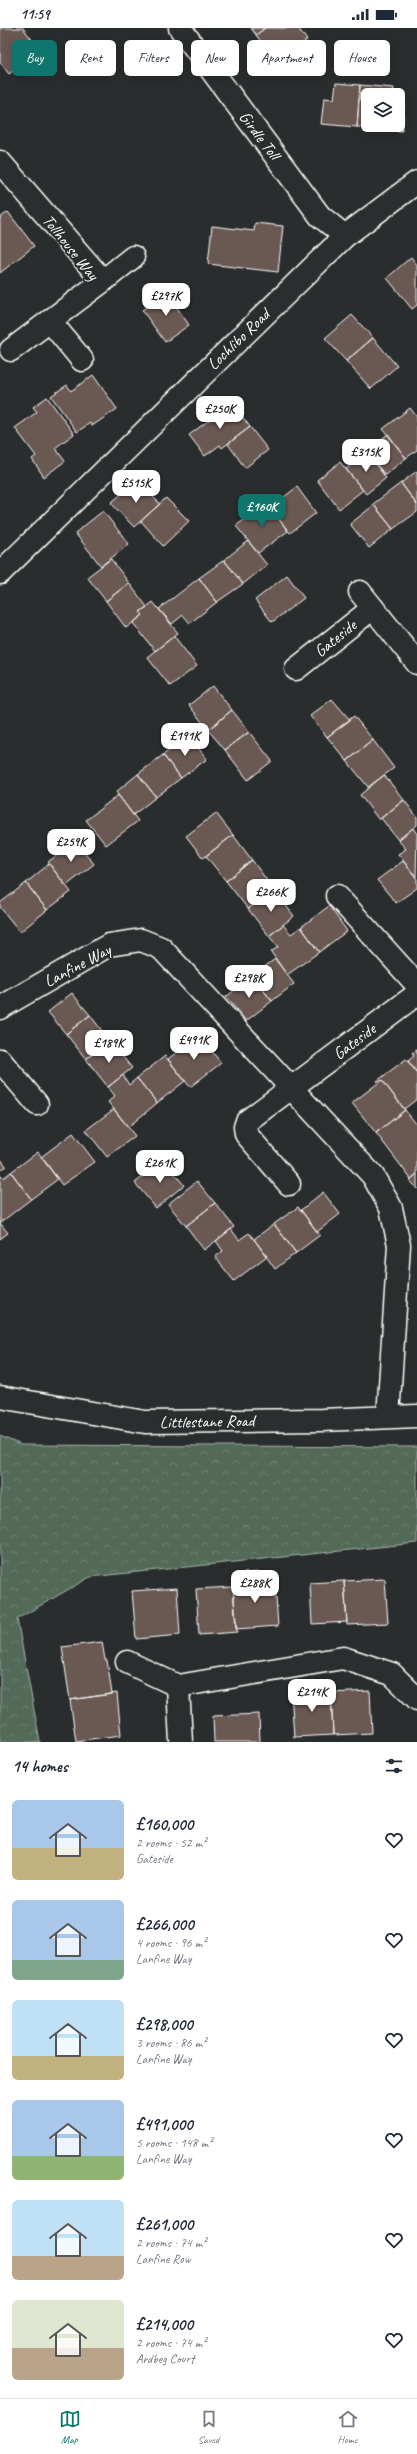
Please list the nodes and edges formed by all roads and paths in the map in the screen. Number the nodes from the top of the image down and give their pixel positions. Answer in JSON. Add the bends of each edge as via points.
{"nodes":[{"id":1,"x":180,"y":28,"type":"edge"},
{"id":2,"x":0,"y":162,"type":"edge"},
{"id":3,"x":417,"y":182,"type":"edge"},
{"id":4,"x":345,"y":236,"type":"junction"},
{"id":5,"x":133,"y":257,"type":"dead end"},
{"id":6,"x":103,"y":281,"type":"junction"},
{"id":7,"x":50,"y":321,"type":"junction"},
{"id":8,"x":11,"y":350,"type":"dead end"},
{"id":9,"x":82,"y":360,"type":"dead end"},
{"id":10,"x":0,"y":573,"type":"edge"},
{"id":11,"x":417,"y":663,"type":"edge"},
{"id":12,"x":296,"y":669,"type":"dead end"},
{"id":13,"x":337,"y":896,"type":"dead end"},
{"id":14,"x":417,"y":985,"type":"edge"},
{"id":15,"x":417,"y":994,"type":"edge"},
{"id":16,"x":0,"y":1008,"type":"edge"},
{"id":17,"x":0,"y":1060,"type":"edge"},
{"id":18,"x":290,"y":1088,"type":"junction"},
{"id":19,"x":37,"y":1104,"type":"dead end"},
{"id":20,"x":290,"y":1184,"type":"dead end"},
{"id":21,"x":408,"y":1254,"type":"edge"},
{"id":22,"x":0,"y":1397,"type":"edge"},
{"id":23,"x":417,"y":1416,"type":"edge"},
{"id":24,"x":388,"y":1417,"type":"junction"},
{"id":25,"x":127,"y":1662,"type":"dead end"},
{"id":26,"x":178,"y":1686,"type":"junction"},
{"id":27,"x":417,"y":1699,"type":"edge"},
{"id":28,"x":181,"y":1742,"type":"edge"}],
"edges":[{"from":1,"to":4,"type":"street","name":"Girdle Toll","via":[[320,216]]},
{"from":2,"to":6,"type":"street","name":"Tollhouse Way"},
{"from":3,"to":4,"type":"street","name":"Lochlibo Road"},
{"from":4,"to":10,"type":"street","name":"Lochlibo Road"},
{"from":5,"to":6,"type":"street"},
{"from":6,"to":7,"type":"street","name":"Tollhouse Way"},
{"from":7,"to":8,"type":"street","name":"Tollhouse Way"},
{"from":7,"to":9,"type":"street"},
{"from":11,"to":12,"type":"street","name":"Gateside","via":[[367,600]]},
{"from":13,"to":14,"type":"street"},
{"from":15,"to":18,"type":"street","name":"Gateside"},
{"from":16,"to":18,"type":"street","name":"Lanfine Way","via":[[109,946],[141,940],[161,948]]},
{"from":17,"to":19,"type":"street"},
{"from":18,"to":20,"type":"street","name":"Gateside","via":[[247,1121],[245,1128],[246,1134]]},
{"from":18,"to":21,"type":"street","name":"Lanfine Way","via":[[373,1176],[390,1208],[399,1245]]},
{"from":21,"to":24,"type":"street","name":"Lanfine Way"},
{"from":22,"to":24,"type":"street","name":"Littlestane Road","via":[[145,1422]]},
{"from":23,"to":24,"type":"street","name":"Littlestane Road"},
{"from":25,"to":26,"type":"street"},
{"from":26,"to":27,"type":"street","via":[[344,1658],[392,1674]]},
{"from":26,"to":28,"type":"street"}]}
